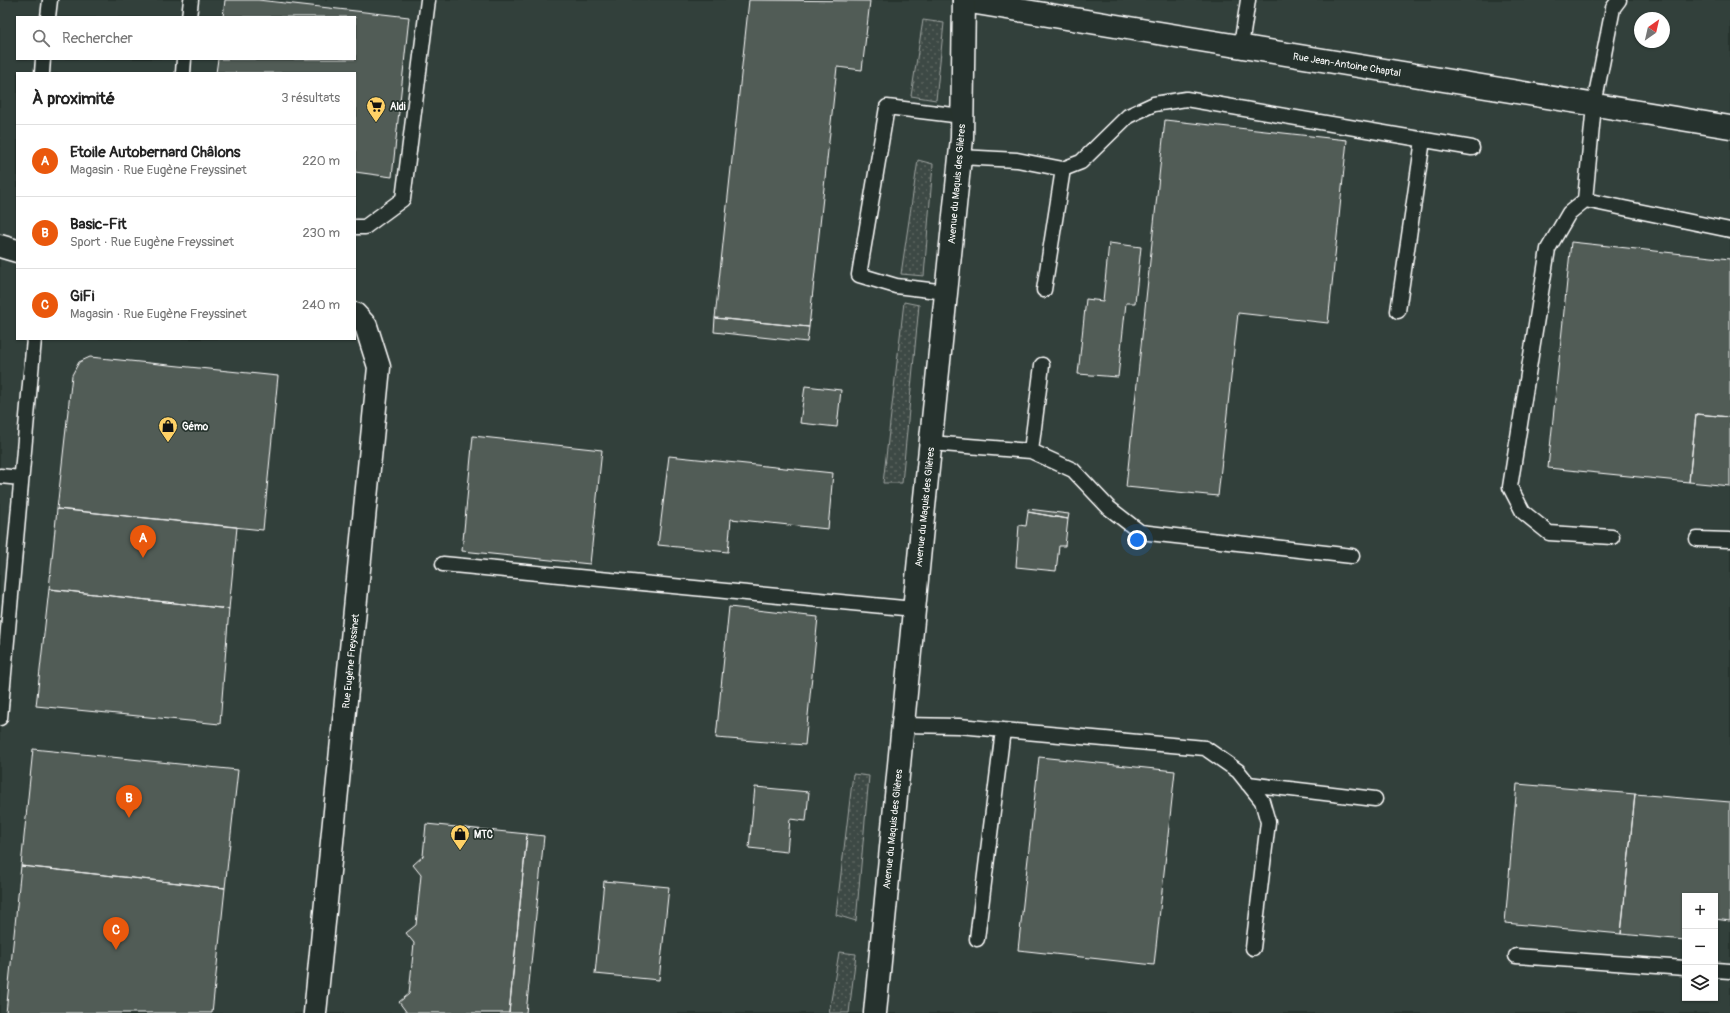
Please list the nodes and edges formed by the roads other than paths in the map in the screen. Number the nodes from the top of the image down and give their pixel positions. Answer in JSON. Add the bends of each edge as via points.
{"nodes":[{"id":1,"x":50,"y":0,"type":"edge"},
{"id":2,"x":191,"y":0,"type":"edge"},
{"id":3,"x":428,"y":0,"type":"edge"},
{"id":4,"x":963,"y":0,"type":"edge"},
{"id":5,"x":1248,"y":0,"type":"edge"},
{"id":6,"x":1619,"y":0,"type":"edge"},
{"id":7,"x":48,"y":16,"type":"edge"},
{"id":8,"x":189,"y":16,"type":"edge"},
{"id":9,"x":1241,"y":46,"type":"junction"},
{"id":10,"x":43,"y":60,"type":"edge"},
{"id":11,"x":184,"y":60,"type":"edge"},
{"id":12,"x":42,"y":72,"type":"edge"},
{"id":13,"x":183,"y":72,"type":"edge"},
{"id":14,"x":1594,"y":105,"type":"junction"},
{"id":15,"x":962,"y":116,"type":"junction"},
{"id":16,"x":1730,"y":128,"type":"edge"},
{"id":17,"x":1423,"y":140,"type":"junction"},
{"id":18,"x":1472,"y":148,"type":"dead end"},
{"id":19,"x":960,"y":156,"type":"junction"},
{"id":20,"x":1063,"y":169,"type":"junction"},
{"id":21,"x":1585,"y":200,"type":"junction"},
{"id":22,"x":356,"y":227,"type":"edge"},
{"id":23,"x":1730,"y":230,"type":"edge"},
{"id":24,"x":0,"y":246,"type":"edge"},
{"id":25,"x":16,"y":251,"type":"edge"},
{"id":26,"x":1044,"y":290,"type":"dead end"},
{"id":27,"x":946,"y":292,"type":"junction"},
{"id":28,"x":1398,"y":311,"type":"dead end"},
{"id":29,"x":356,"y":315,"type":"edge"},
{"id":30,"x":34,"y":340,"type":"edge"},
{"id":31,"x":1042,"y":365,"type":"dead end"},
{"id":32,"x":930,"y":443,"type":"junction"},
{"id":33,"x":1031,"y":451,"type":"junction"},
{"id":34,"x":0,"y":476,"type":"edge"},
{"id":35,"x":21,"y":478,"type":"junction"},
{"id":36,"x":1612,"y":537,"type":"dead end"},
{"id":37,"x":1697,"y":539,"type":"dead end"},
{"id":38,"x":1730,"y":540,"type":"edge"},
{"id":39,"x":1352,"y":556,"type":"dead end"},
{"id":40,"x":443,"y":564,"type":"dead end"},
{"id":41,"x":914,"y":609,"type":"junction"},
{"id":42,"x":0,"y":718,"type":"edge"},
{"id":43,"x":903,"y":725,"type":"junction"},
{"id":44,"x":1003,"y":730,"type":"junction"},
{"id":45,"x":1248,"y":784,"type":"junction"},
{"id":46,"x":1375,"y":799,"type":"dead end"},
{"id":47,"x":977,"y":939,"type":"dead end"},
{"id":48,"x":1254,"y":948,"type":"dead end"},
{"id":49,"x":1516,"y":956,"type":"dead end"},
{"id":50,"x":1682,"y":968,"type":"edge"},
{"id":51,"x":1718,"y":970,"type":"edge"},
{"id":52,"x":1730,"y":971,"type":"edge"},
{"id":53,"x":315,"y":1013,"type":"edge"},
{"id":54,"x":875,"y":1013,"type":"edge"}],
"edges":[{"from":1,"to":7,"type":"lane"},
{"from":2,"to":8,"type":"lane"},
{"from":3,"to":22,"type":"lane","via":[[403,199],[365,227]]},
{"from":4,"to":9,"type":"street","name":"Rue Jean-Antoine Chaptal"},
{"from":4,"to":15,"type":"street","name":"Avenue du Maquis des Glières"},
{"from":5,"to":9,"type":"lane"},
{"from":6,"to":14,"type":"lane","via":[[1613,8]]},
{"from":9,"to":14,"type":"street","name":"Rue Jean-Antoine Chaptal"},
{"from":10,"to":12,"type":"lane"},
{"from":11,"to":13,"type":"lane"},
{"from":14,"to":16,"type":"street","name":"Rue Jean-Antoine Chaptal"},
{"from":14,"to":21,"type":"lane"},
{"from":15,"to":19,"type":"street","name":"Avenue du Maquis des Glières"},
{"from":15,"to":27,"type":"lane","via":[[887,107],[859,275],[896,286]]},
{"from":17,"to":18,"type":"lane"},
{"from":17,"to":20,"type":"lane","via":[[1186,99],[1154,104],[1128,116],[1081,162]]},
{"from":17,"to":28,"type":"lane"},
{"from":19,"to":20,"type":"lane","via":[[1017,160]]},
{"from":19,"to":27,"type":"street","name":"Avenue du Maquis des Glières"},
{"from":20,"to":26,"type":"lane"},
{"from":21,"to":23,"type":"lane"},
{"from":21,"to":36,"type":"lane","via":[[1569,213],[1548,250],[1510,487],[1523,512],[1549,533]]},
{"from":24,"to":25,"type":"street"},
{"from":27,"to":32,"type":"street","name":"Avenue du Maquis des Glières"},
{"from":29,"to":53,"type":"street","name":"Rue Eugène Freyssinet","via":[[366,326],[379,367]]},
{"from":30,"to":35,"type":"lane"},
{"from":31,"to":33,"type":"lane"},
{"from":32,"to":33,"type":"lane"},
{"from":32,"to":41,"type":"street","name":"Avenue du Maquis des Glières"},
{"from":33,"to":39,"type":"lane","via":[[1073,470],[1109,508],[1140,532]]},
{"from":34,"to":35,"type":"lane"},
{"from":35,"to":42,"type":"lane"},
{"from":37,"to":38,"type":"lane"},
{"from":40,"to":41,"type":"lane"},
{"from":41,"to":43,"type":"street","name":"Avenue du Maquis des Glières"},
{"from":43,"to":44,"type":"lane"},
{"from":43,"to":54,"type":"street","name":"Avenue du Maquis des Glières"},
{"from":44,"to":45,"type":"lane","via":[[1205,748],[1238,771]]},
{"from":44,"to":47,"type":"lane"},
{"from":45,"to":46,"type":"lane"},
{"from":45,"to":48,"type":"lane","via":[[1262,801],[1268,822]]},
{"from":49,"to":50,"type":"lane"},
{"from":51,"to":52,"type":"lane"}]}
